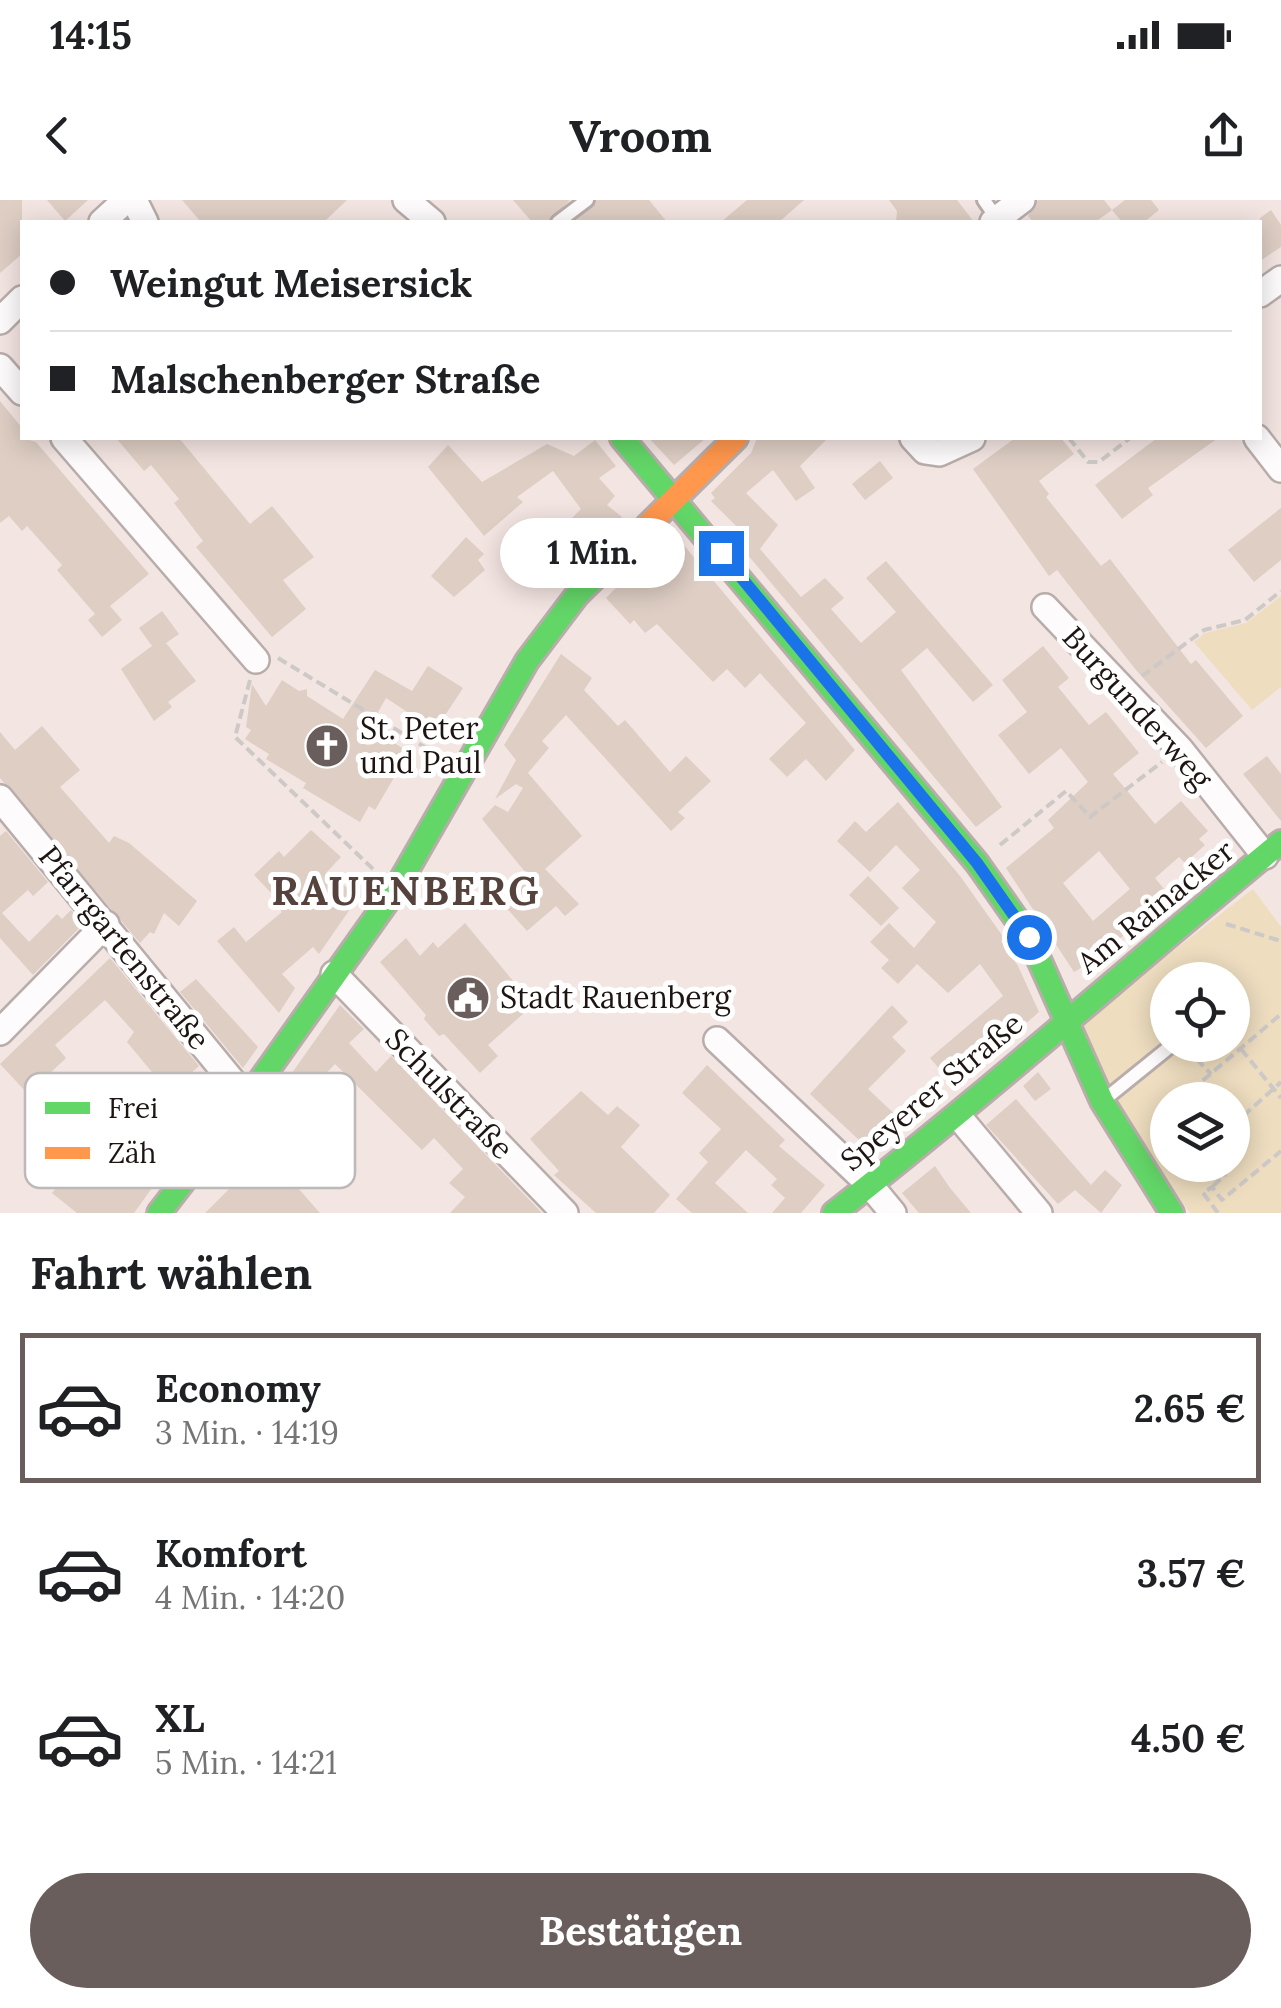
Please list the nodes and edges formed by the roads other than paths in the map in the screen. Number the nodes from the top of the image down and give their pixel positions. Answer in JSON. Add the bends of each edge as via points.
{"nodes":[{"id":1,"x":126,"y":200,"type":"edge"},
{"id":2,"x":406,"y":200,"type":"edge"},
{"id":3,"x":587,"y":200,"type":"edge"},
{"id":4,"x":1022,"y":200,"type":"edge"},
{"id":5,"x":992,"y":214,"type":"edge"},
{"id":6,"x":104,"y":220,"type":"edge"},
{"id":7,"x":430,"y":220,"type":"edge"},
{"id":8,"x":561,"y":220,"type":"edge"},
{"id":9,"x":20,"y":301,"type":"edge"},
{"id":10,"x":0,"y":321,"type":"edge"},
{"id":11,"x":0,"y":367,"type":"edge"},
{"id":12,"x":20,"y":390,"type":"edge"},
{"id":13,"x":66,"y":440,"type":"edge"},
{"id":14,"x":624,"y":440,"type":"edge"},
{"id":15,"x":734,"y":440,"type":"edge"},
{"id":16,"x":915,"y":440,"type":"edge"},
{"id":17,"x":967,"y":440,"type":"edge"},
{"id":18,"x":1258,"y":440,"type":"edge"},
{"id":19,"x":1281,"y":470,"type":"edge"},
{"id":20,"x":672,"y":497,"type":"junction"},
{"id":21,"x":1045,"y":608,"type":"dead end"},
{"id":22,"x":256,"y":660,"type":"road end"},
{"id":23,"x":0,"y":798,"type":"edge"},
{"id":24,"x":1273,"y":849,"type":"edge"},
{"id":25,"x":106,"y":924,"type":"junction"},
{"id":26,"x":334,"y":974,"type":"junction"},
{"id":27,"x":1068,"y":1017,"type":"junction"},
{"id":28,"x":0,"y":1032,"type":"edge"},
{"id":29,"x":718,"y":1040,"type":"dead end"},
{"id":30,"x":1151,"y":1062,"type":"edge"},
{"id":31,"x":226,"y":1073,"type":"edge"},
{"id":32,"x":265,"y":1073,"type":"edge"},
{"id":33,"x":1102,"y":1101,"type":"junction"},
{"id":34,"x":958,"y":1116,"type":"junction"},
{"id":35,"x":868,"y":1184,"type":"junction"},
{"id":36,"x":179,"y":1188,"type":"edge"},
{"id":37,"x":160,"y":1213,"type":"edge"},
{"id":38,"x":565,"y":1213,"type":"edge"},
{"id":39,"x":834,"y":1213,"type":"edge"},
{"id":40,"x":893,"y":1213,"type":"edge"},
{"id":41,"x":1040,"y":1213,"type":"edge"},
{"id":42,"x":1172,"y":1213,"type":"edge"}],
"edges":[{"from":1,"to":6,"type":"street"},
{"from":2,"to":7,"type":"street"},
{"from":3,"to":8,"type":"lane"},
{"from":4,"to":5,"type":"street"},
{"from":9,"to":10,"type":"street"},
{"from":11,"to":12,"type":"street"},
{"from":13,"to":22,"type":"street"},
{"from":14,"to":20,"type":"street"},
{"from":15,"to":20,"type":"street"},
{"from":16,"to":17,"type":"street","via":[[938,452]]},
{"from":18,"to":19,"type":"street"},
{"from":20,"to":26,"type":"street","via":[[527,660],[396,888]]},
{"from":20,"to":27,"type":"street","via":[[977,863],[1029,937]]},
{"from":21,"to":24,"type":"street","name":"Burgunderweg"},
{"from":23,"to":25,"type":"street","name":"Pfarrgartenstraße"},
{"from":24,"to":27,"type":"street","name":"Am Rainacker"},
{"from":25,"to":28,"type":"street"},
{"from":25,"to":31,"type":"street","name":"Pfarrgartenstraße"},
{"from":26,"to":32,"type":"street"},
{"from":26,"to":38,"type":"street","name":"Schulstraße"},
{"from":27,"to":33,"type":"street"},
{"from":27,"to":34,"type":"street","name":"Speyerer Straße"},
{"from":29,"to":35,"type":"street"},
{"from":30,"to":33,"type":"lane"},
{"from":33,"to":42,"type":"street"},
{"from":34,"to":35,"type":"street","name":"Speyerer Straße"},
{"from":34,"to":41,"type":"street"},
{"from":35,"to":39,"type":"street","name":"Speyerer Straße"},
{"from":35,"to":40,"type":"street"},
{"from":36,"to":37,"type":"street"}]}
